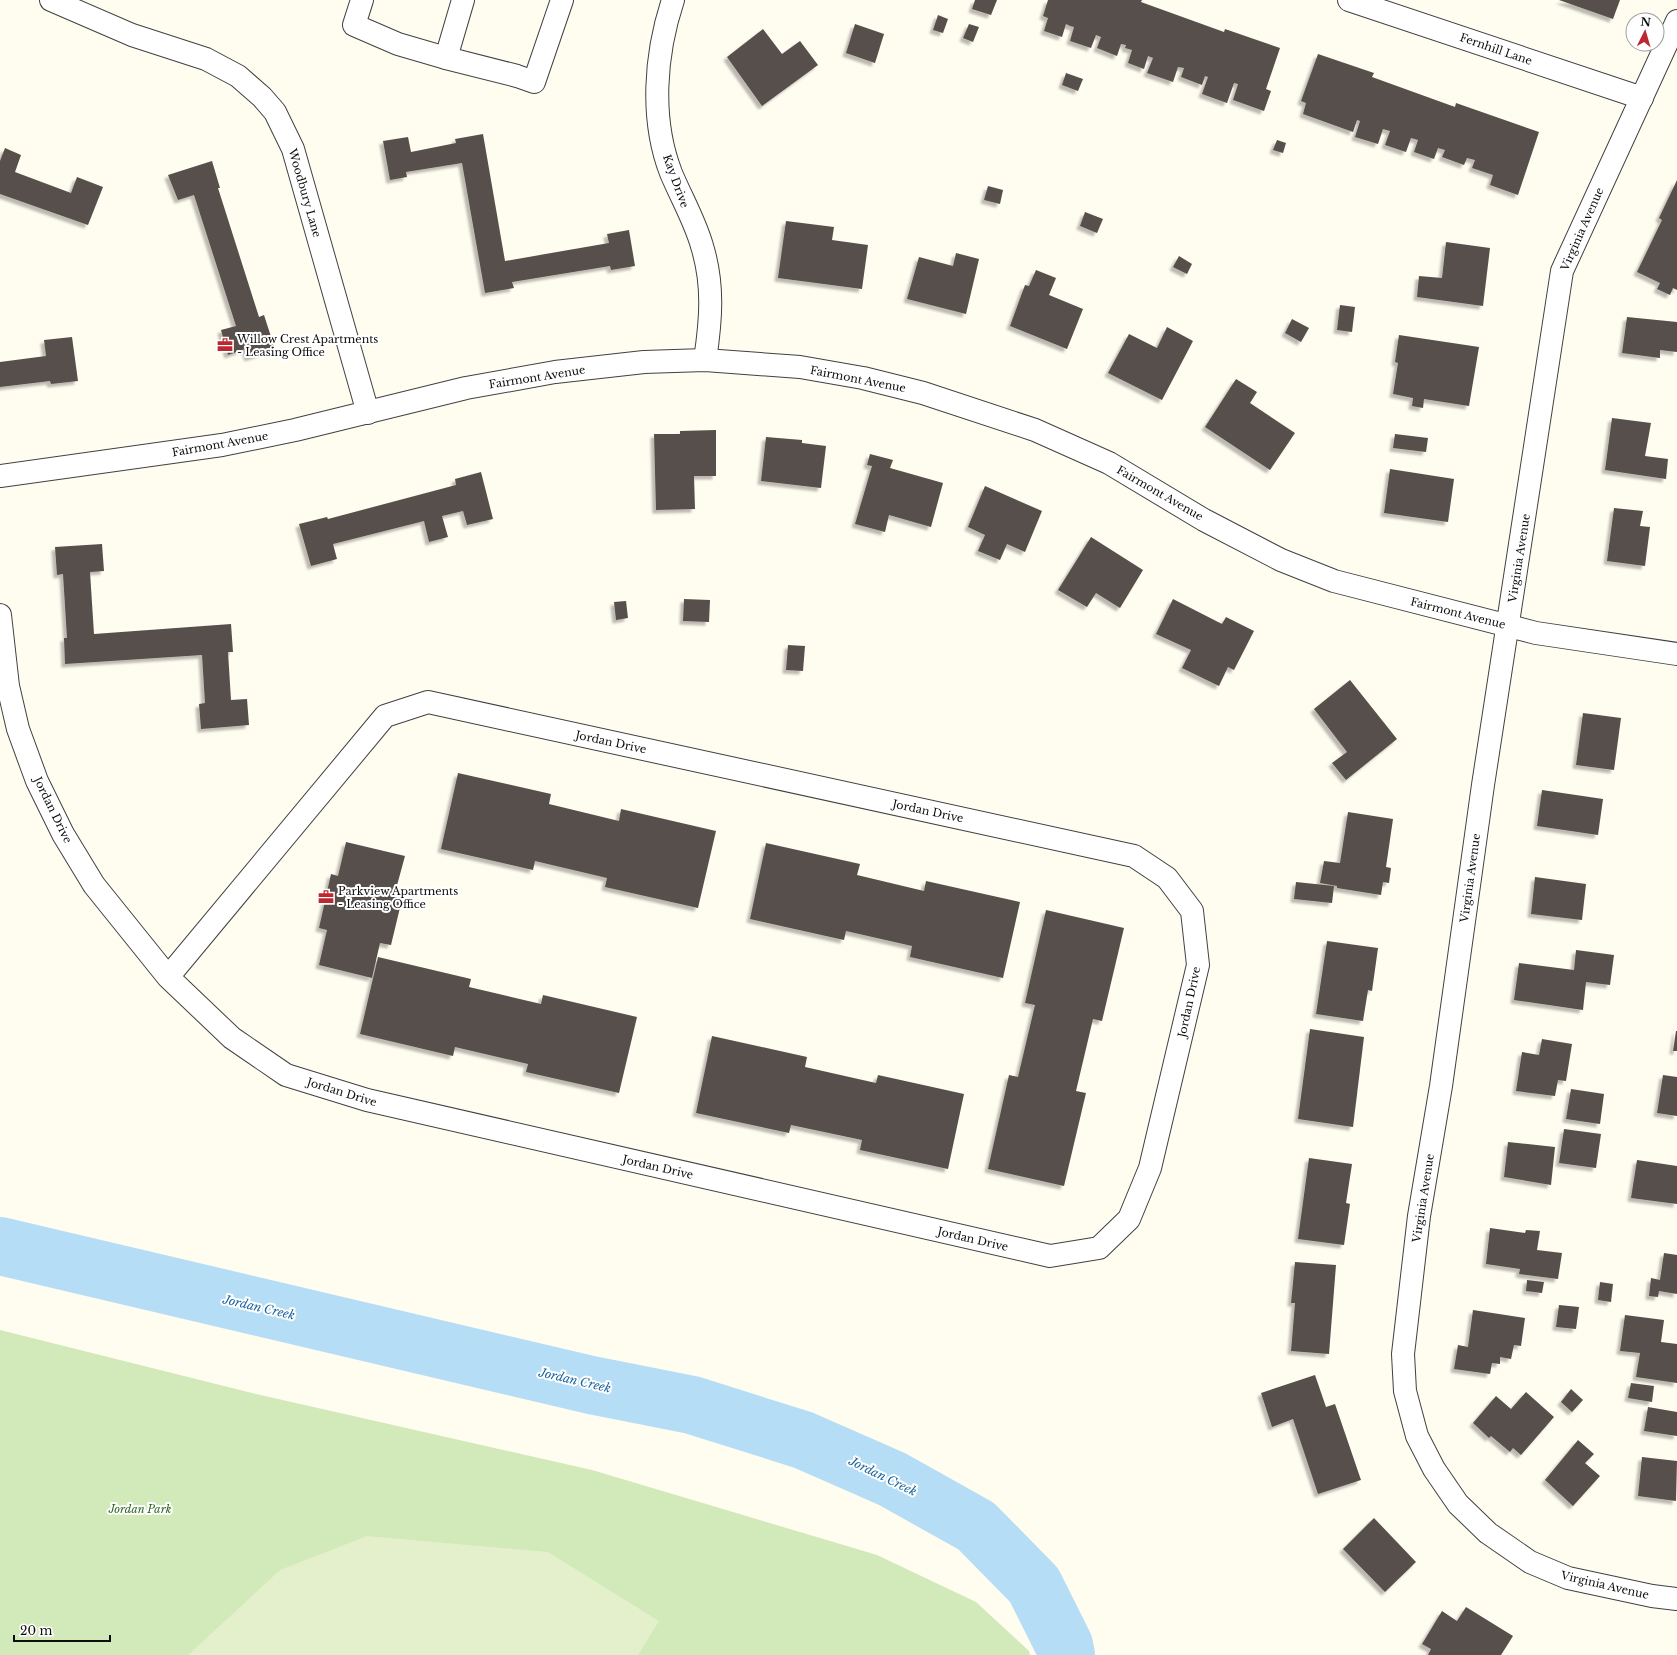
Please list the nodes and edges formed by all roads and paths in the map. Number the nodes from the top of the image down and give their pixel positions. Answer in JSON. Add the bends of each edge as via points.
{"nodes":[{"id":1,"x":51,"y":0,"type":"edge"},
{"id":2,"x":362,"y":0,"type":"edge"},
{"id":3,"x":463,"y":0,"type":"edge"},
{"id":4,"x":562,"y":0,"type":"edge"},
{"id":5,"x":673,"y":0,"type":"edge"},
{"id":6,"x":1349,"y":0,"type":"edge"},
{"id":7,"x":1677,"y":21,"type":"edge"},
{"id":8,"x":446,"y":58,"type":"junction"},
{"id":9,"x":1642,"y":98,"type":"junction"},
{"id":10,"x":705,"y":360,"type":"junction"},
{"id":11,"x":368,"y":413,"type":"junction"},
{"id":12,"x":0,"y":476,"type":"edge"},
{"id":13,"x":0,"y":614,"type":"edge"},
{"id":14,"x":1508,"y":626,"type":"junction"},
{"id":15,"x":1677,"y":654,"type":"edge"},
{"id":16,"x":168,"y":977,"type":"junction"},
{"id":17,"x":1677,"y":1599,"type":"edge"}],
"edges":[{"from":1,"to":11,"type":"street","name":"Woodbury Lane","via":[[132,36],[206,59],[232,72],[262,97],[274,112],[293,149]]},
{"from":2,"to":8,"type":"street","via":[[354,25],[398,44]]},
{"from":3,"to":8,"type":"street"},
{"from":4,"to":8,"type":"street","via":[[534,82]]},
{"from":5,"to":10,"type":"street","name":"Kay Drive","via":[[658,63],[660,130],[670,171],[702,245],[708,276],[711,322]]},
{"from":6,"to":9,"type":"street","name":"Fernhill Lane"},
{"from":7,"to":9,"type":"street","name":"Virginia Avenue"},
{"from":9,"to":14,"type":"street","name":"Virginia Avenue","via":[[1562,271]]},
{"from":10,"to":11,"type":"street","name":"Fairmont Avenue","via":[[644,362],[555,372],[466,388]]},
{"from":10,"to":14,"type":"street","name":"Fairmont Avenue","via":[[800,367],[923,392],[1035,430],[1109,464],[1204,520],[1281,560],[1334,582]]},
{"from":11,"to":12,"type":"street","name":"Fairmont Avenue","via":[[222,446]]},
{"from":13,"to":16,"type":"street","name":"Jordan Drive","via":[[8,686],[18,729],[37,780],[63,834],[94,885]]},
{"from":14,"to":15,"type":"street","name":"Fairmont Avenue","via":[[1536,633]]},
{"from":14,"to":17,"type":"street","name":"Virginia Avenue","via":[[1441,1086],[1419,1216],[1403,1354],[1405,1392],[1417,1436],[1434,1469],[1458,1504],[1488,1534],[1530,1562],[1568,1578]]},
{"from":16,"to":16,"type":"street","name":"Jordan Drive","via":[[385,716],[428,702],[1134,856],[1167,878],[1192,911],[1198,965],[1150,1168],[1128,1219],[1099,1248],[1050,1256],[367,1100],[286,1075],[232,1038]]}]}
